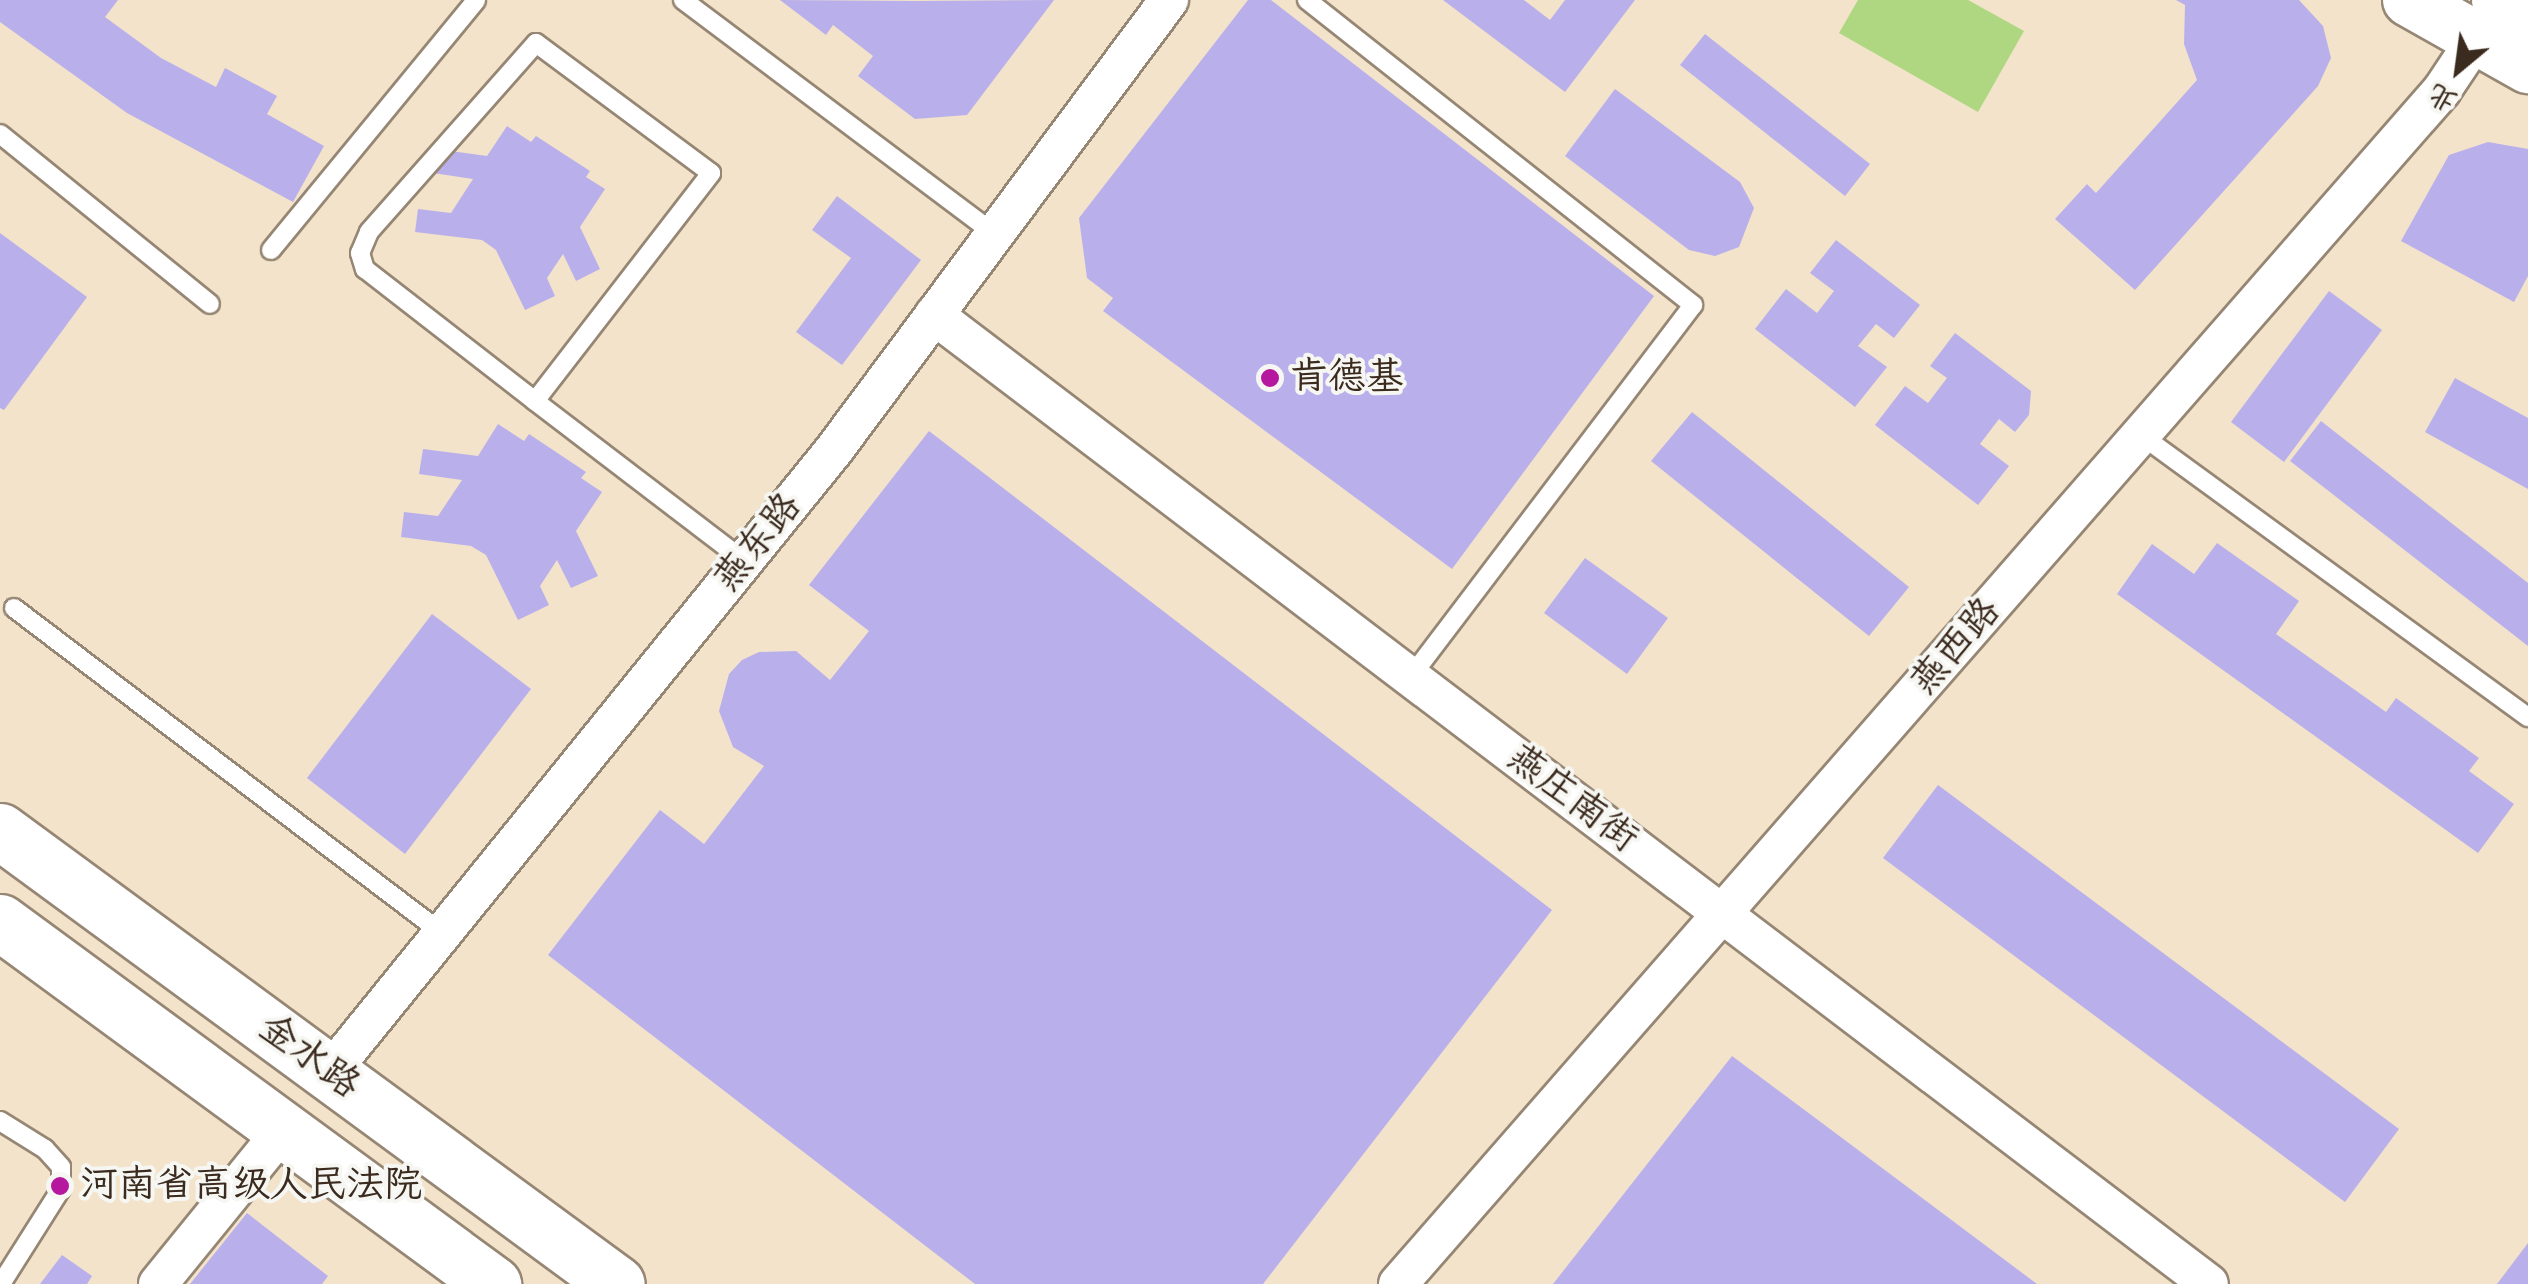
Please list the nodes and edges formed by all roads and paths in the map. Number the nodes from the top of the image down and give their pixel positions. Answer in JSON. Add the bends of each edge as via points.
{"nodes":[{"id":1,"x":476,"y":0,"type":"edge"},
{"id":2,"x":684,"y":0,"type":"edge"},
{"id":3,"x":1169,"y":0,"type":"edge"},
{"id":4,"x":1307,"y":0,"type":"edge"},
{"id":5,"x":2410,"y":0,"type":"edge"},
{"id":6,"x":2494,"y":10,"type":"edge"},
{"id":7,"x":2528,"y":16,"type":"edge"},
{"id":8,"x":2528,"y":67,"type":"edge"},
{"id":9,"x":0,"y":134,"type":"edge"},
{"id":10,"x":995,"y":234,"type":"junction"},
{"id":11,"x":271,"y":250,"type":"dead end"},
{"id":12,"x":210,"y":304,"type":"dead end"},
{"id":13,"x":934,"y":315,"type":"junction"},
{"id":14,"x":536,"y":400,"type":"junction"},
{"id":15,"x":2141,"y":435,"type":"junction"},
{"id":16,"x":744,"y":562,"type":"junction"},
{"id":17,"x":14,"y":608,"type":"dead end"},
{"id":18,"x":1411,"y":677,"type":"junction"},
{"id":19,"x":2528,"y":717,"type":"edge"},
{"id":20,"x":0,"y":830,"type":"edge"},
{"id":21,"x":1722,"y":914,"type":"junction"},
{"id":22,"x":0,"y":922,"type":"edge"},
{"id":23,"x":442,"y":933,"type":"junction"},
{"id":24,"x":330,"y":1072,"type":"junction"},
{"id":25,"x":0,"y":1121,"type":"edge"},
{"id":26,"x":283,"y":1130,"type":"junction"},
{"id":27,"x":161,"y":1283,"type":"edge"},
{"id":28,"x":2,"y":1284,"type":"edge"},
{"id":29,"x":494,"y":1284,"type":"edge"},
{"id":30,"x":617,"y":1284,"type":"edge"},
{"id":31,"x":1398,"y":1284,"type":"edge"},
{"id":32,"x":2209,"y":1284,"type":"edge"}],
"edges":[{"from":1,"to":11,"type":"lane"},
{"from":2,"to":10,"type":"lane"},
{"from":3,"to":10,"type":"street","name":"燕东路"},
{"from":4,"to":18,"type":"lane","via":[[1693,305]]},
{"from":5,"to":6,"type":"street"},
{"from":6,"to":7,"type":"street"},
{"from":6,"to":8,"type":"street"},
{"from":6,"to":15,"type":"street","name":"燕西路"},
{"from":9,"to":12,"type":"lane"},
{"from":10,"to":13,"type":"street","name":"燕东路"},
{"from":13,"to":16,"type":"street","name":"燕东路"},
{"from":13,"to":18,"type":"street","name":"燕庄南街"},
{"from":14,"to":14,"type":"lane","via":[[711,174],[536,42],[369,232],[360,253],[365,269]]},
{"from":14,"to":16,"type":"lane"},
{"from":15,"to":19,"type":"lane"},
{"from":15,"to":21,"type":"street","name":"燕西路"},
{"from":16,"to":23,"type":"street","name":"燕东路"},
{"from":17,"to":23,"type":"lane"},
{"from":18,"to":21,"type":"street","name":"燕庄南街"},
{"from":20,"to":24,"type":"main road","name":"金水路"},
{"from":21,"to":31,"type":"street","name":"燕西路"},
{"from":21,"to":32,"type":"street","name":"燕庄南街"},
{"from":22,"to":26,"type":"main road","name":"金水路"},
{"from":23,"to":24,"type":"street","name":"燕东路"},
{"from":24,"to":30,"type":"main road","name":"金水路"},
{"from":25,"to":28,"type":"lane","via":[[45,1149],[61,1178],[61,1189]]},
{"from":26,"to":27,"type":"street"},
{"from":26,"to":29,"type":"main road","name":"金水路"}]}
